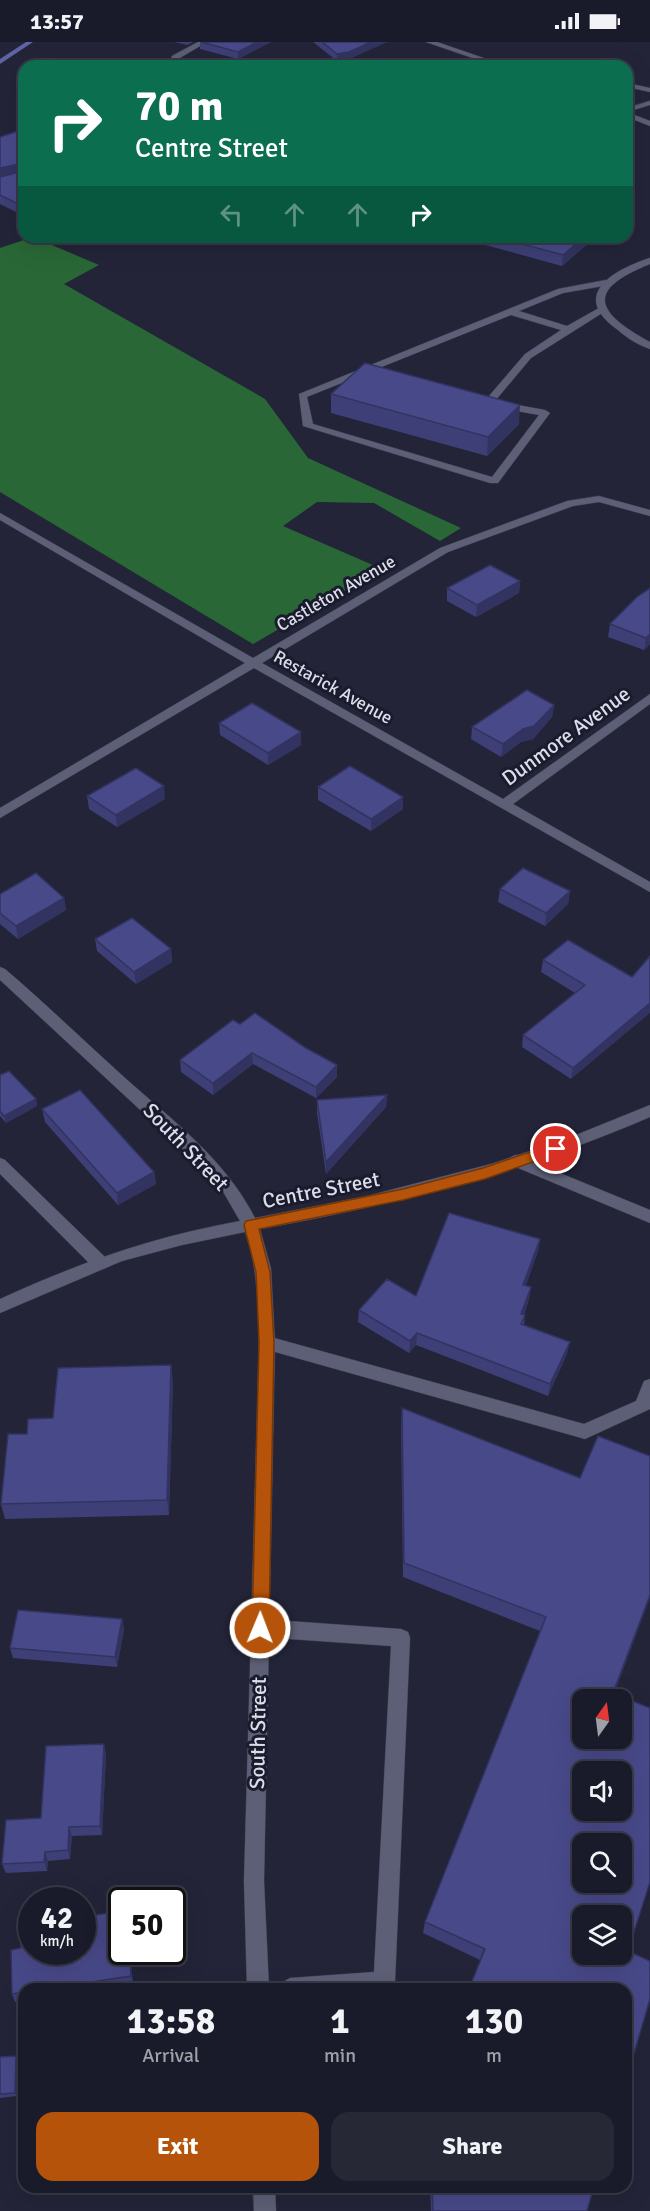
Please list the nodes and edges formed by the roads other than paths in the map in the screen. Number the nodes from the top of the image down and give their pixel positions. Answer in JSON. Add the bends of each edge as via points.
{"nodes":[{"id":1,"x":203,"y":42,"type":"edge"},
{"id":2,"x":429,"y":42,"type":"edge"},
{"id":3,"x":174,"y":60,"type":"edge"},
{"id":4,"x":484,"y":60,"type":"edge"},
{"id":5,"x":633,"y":86,"type":"edge"},
{"id":6,"x":650,"y":90,"type":"edge"},
{"id":7,"x":650,"y":102,"type":"edge"},
{"id":8,"x":633,"y":109,"type":"edge"},
{"id":9,"x":633,"y":115,"type":"edge"},
{"id":10,"x":650,"y":124,"type":"edge"},
{"id":11,"x":650,"y":261,"type":"edge"},
{"id":12,"x":606,"y":283,"type":"junction"},
{"id":13,"x":602,"y":310,"type":"junction"},
{"id":14,"x":509,"y":311,"type":"junction"},
{"id":15,"x":568,"y":329,"type":"junction"},
{"id":16,"x":650,"y":346,"type":"edge"},
{"id":17,"x":650,"y":513,"type":"edge"},
{"id":18,"x":0,"y":516,"type":"edge"},
{"id":19,"x":252,"y":663,"type":"junction"},
{"id":20,"x":650,"y":698,"type":"edge"},
{"id":21,"x":504,"y":804,"type":"junction"},
{"id":22,"x":0,"y":814,"type":"edge"},
{"id":23,"x":650,"y":888,"type":"edge"},
{"id":24,"x":0,"y":972,"type":"edge"},
{"id":25,"x":650,"y":1111,"type":"edge"},
{"id":26,"x":516,"y":1161,"type":"junction"},
{"id":27,"x":0,"y":1164,"type":"edge"},
{"id":28,"x":650,"y":1217,"type":"edge"},
{"id":29,"x":251,"y":1225,"type":"junction"},
{"id":30,"x":100,"y":1263,"type":"junction"},
{"id":31,"x":0,"y":1306,"type":"edge"},
{"id":32,"x":267,"y":1343,"type":"junction"},
{"id":33,"x":650,"y":1386,"type":"edge"},
{"id":34,"x":260,"y":1628,"type":"junction"},
{"id":35,"x":258,"y":1983,"type":"edge"},
{"id":36,"x":371,"y":1983,"type":"edge"},
{"id":37,"x":264,"y":2193,"type":"edge"},
{"id":38,"x":265,"y":2211,"type":"edge"}],
"edges":[{"from":1,"to":3,"type":"street"},
{"from":2,"to":4,"type":"street"},
{"from":5,"to":6,"type":"street"},
{"from":7,"to":8,"type":"street"},
{"from":9,"to":10,"type":"street"},
{"from":11,"to":12,"type":"street","via":[[616,274]]},
{"from":12,"to":13,"type":"street","via":[[599,293]]},
{"from":12,"to":14,"type":"street","via":[[561,291]]},
{"from":13,"to":15,"type":"street"},
{"from":13,"to":16,"type":"street","via":[[611,323]]},
{"from":14,"to":15,"type":"street"},
{"from":14,"to":15,"type":"street","via":[[302,396],[308,426],[494,481],[544,413],[488,403],[528,356]]},
{"from":17,"to":19,"type":"street","name":"Castleton Avenue","via":[[599,499],[579,502],[444,550]]},
{"from":18,"to":19,"type":"street","name":"Restarick Avenue"},
{"from":19,"to":21,"type":"street","name":"Restarick Avenue"},
{"from":19,"to":22,"type":"street","name":"Castleton Avenue"},
{"from":20,"to":21,"type":"street","name":"Dunmore Avenue"},
{"from":21,"to":23,"type":"street","name":"Restarick Avenue"},
{"from":24,"to":29,"type":"street","name":"South Street","via":[[202,1157],[224,1182]]},
{"from":25,"to":26,"type":"street","name":"Centre Street"},
{"from":26,"to":28,"type":"street"},
{"from":26,"to":29,"type":"street","name":"Centre Street","via":[[403,1194]]},
{"from":27,"to":30,"type":"street"},
{"from":29,"to":30,"type":"street","name":"Centre Street","via":[[167,1242]]},
{"from":29,"to":32,"type":"street","name":"South Street","via":[[263,1272]]},
{"from":30,"to":31,"type":"street","name":"Centre Street"},
{"from":32,"to":33,"type":"street","via":[[585,1432],[643,1406]]},
{"from":32,"to":34,"type":"street","name":"South Street"},
{"from":34,"to":35,"type":"street","name":"South Street","via":[[254,1881]]},
{"from":34,"to":36,"type":"street","via":[[401,1638],[384,1982]]},
{"from":37,"to":38,"type":"street"}]}
